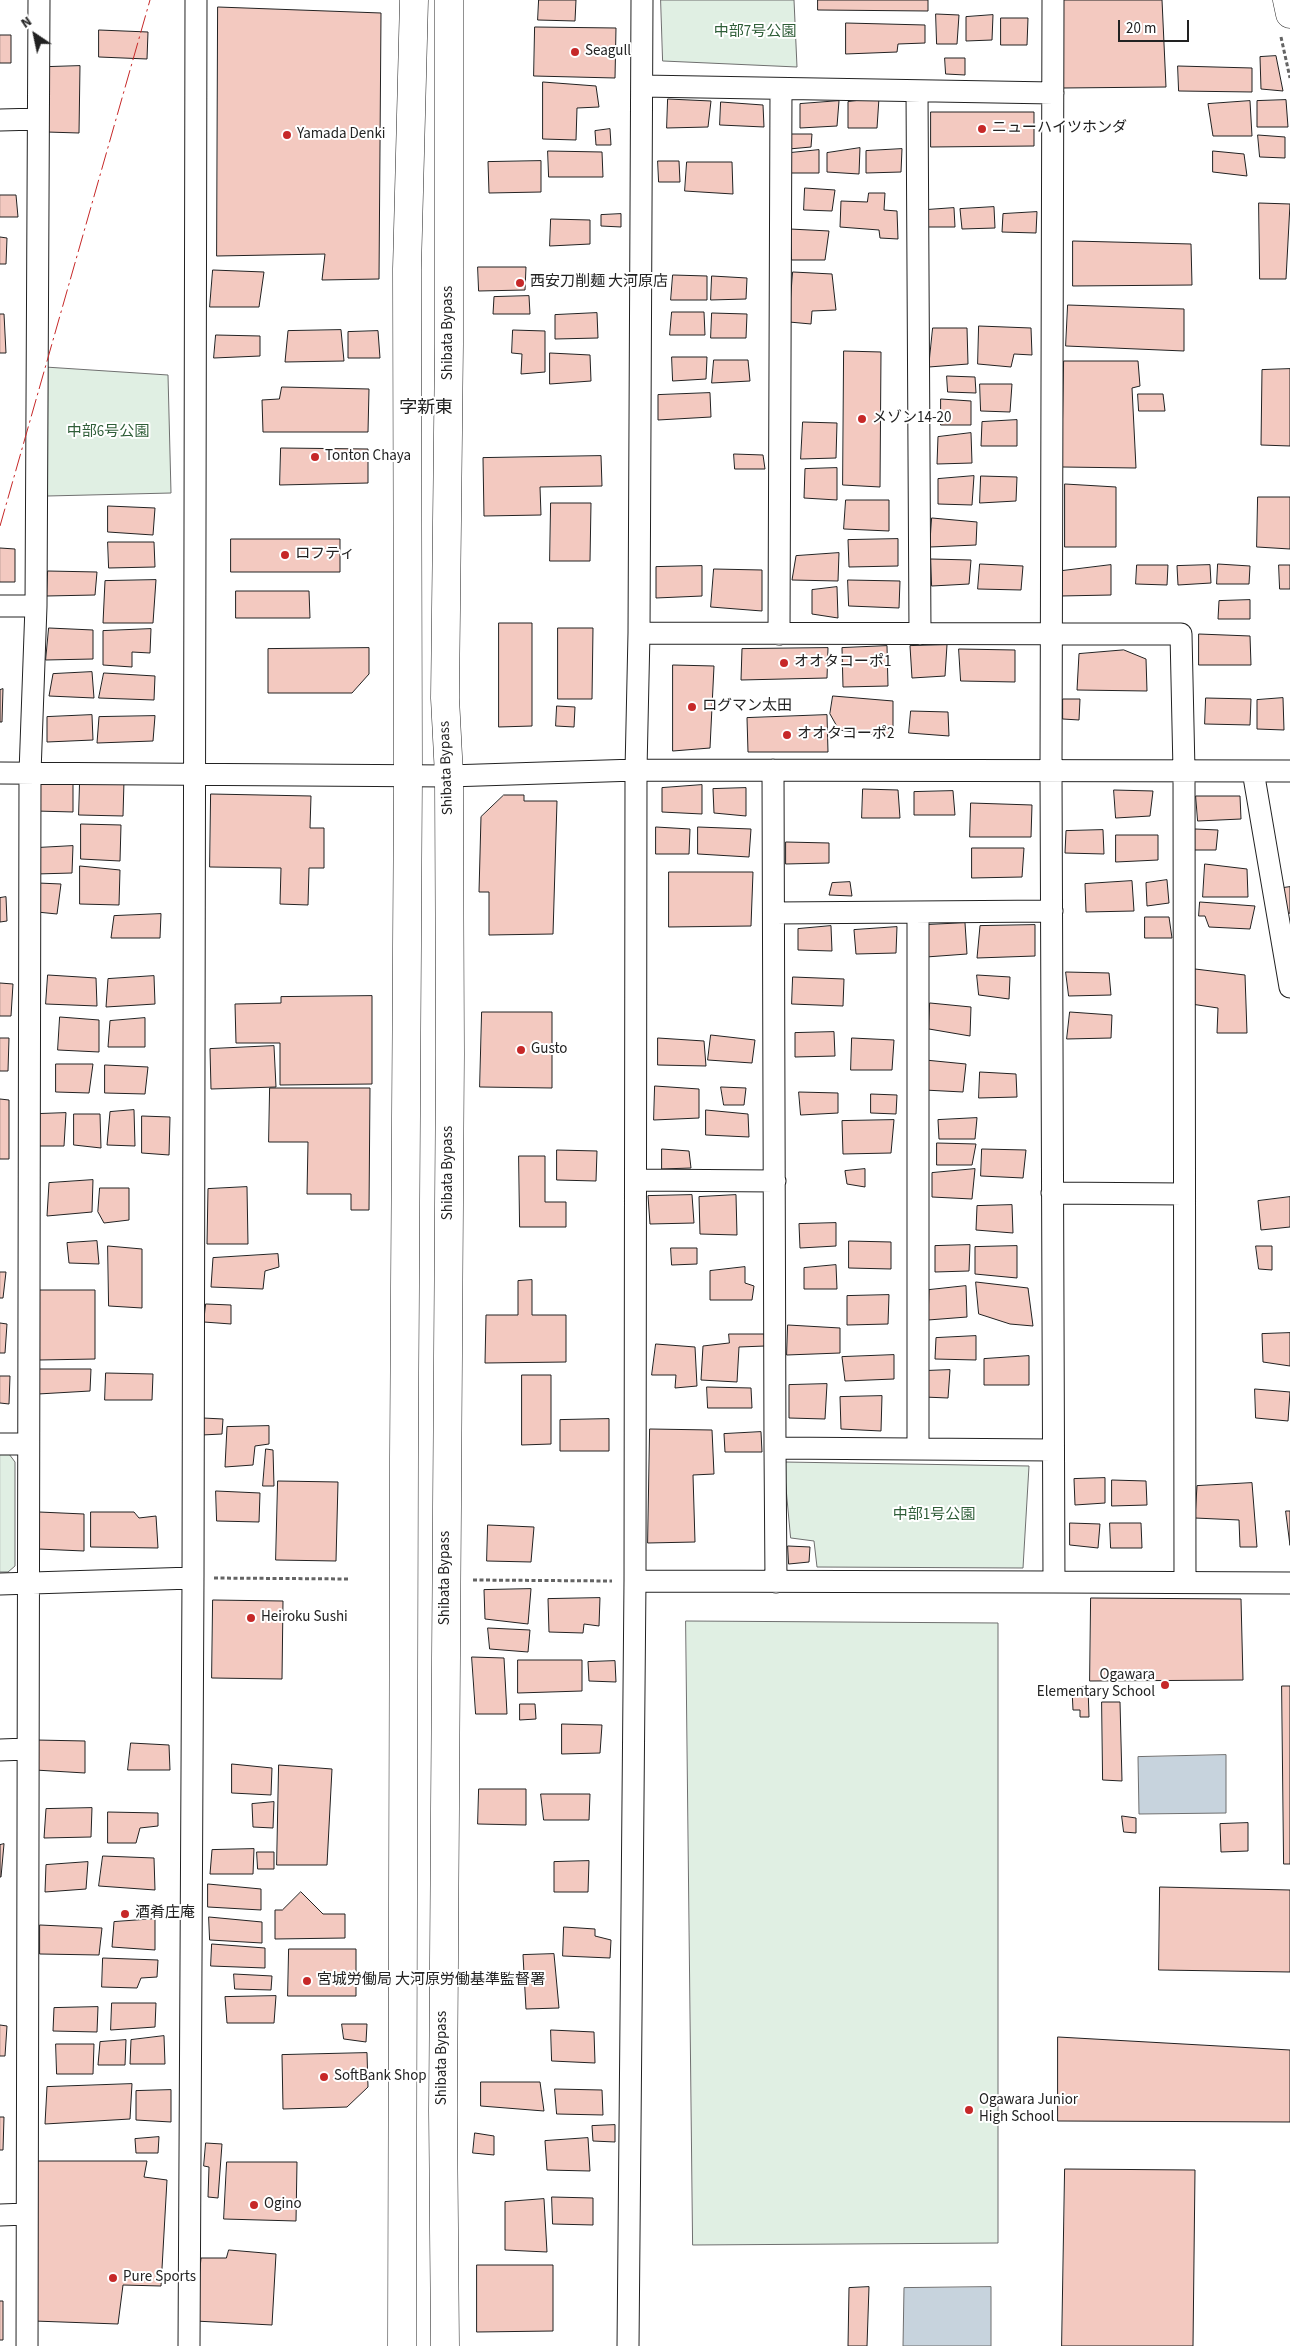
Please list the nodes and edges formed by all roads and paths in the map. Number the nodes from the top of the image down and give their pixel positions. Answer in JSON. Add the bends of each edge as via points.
{"nodes":[{"id":1,"x":39,"y":0,"type":"edge"},
{"id":2,"x":196,"y":0,"type":"edge"},
{"id":3,"x":414,"y":0,"type":"edge"},
{"id":4,"x":450,"y":0,"type":"edge"},
{"id":5,"x":642,"y":0,"type":"edge"},
{"id":6,"x":1053,"y":0,"type":"edge"},
{"id":7,"x":1287,"y":0,"type":"edge"},
{"id":8,"x":1290,"y":14,"type":"edge"},
{"id":9,"x":642,"y":86,"type":"junction"},
{"id":10,"x":781,"y":89,"type":"junction"},
{"id":11,"x":917,"y":91,"type":"junction"},
{"id":12,"x":1053,"y":93,"type":"junction"},
{"id":13,"x":38,"y":119,"type":"junction"},
{"id":14,"x":0,"y":120,"type":"edge"},
{"id":15,"x":0,"y":606,"type":"edge"},
{"id":16,"x":36,"y":606,"type":"junction"},
{"id":17,"x":639,"y":633,"type":"junction"},
{"id":18,"x":779,"y":634,"type":"junction"},
{"id":19,"x":920,"y":634,"type":"junction"},
{"id":20,"x":1052,"y":634,"type":"junction"},
{"id":21,"x":636,"y":770,"type":"junction"},
{"id":22,"x":774,"y":770,"type":"junction"},
{"id":23,"x":1051,"y":770,"type":"junction"},
{"id":24,"x":1290,"y":770,"type":"edge"},
{"id":25,"x":1184,"y":771,"type":"junction"},
{"id":26,"x":1253,"y":771,"type":"junction"},
{"id":27,"x":0,"y":773,"type":"edge"},
{"id":28,"x":30,"y":773,"type":"junction"},
{"id":29,"x":194,"y":773,"type":"junction"},
{"id":30,"x":408,"y":776,"type":"junction"},
{"id":31,"x":449,"y":776,"type":"junction"},
{"id":32,"x":1052,"y":911,"type":"junction"},
{"id":33,"x":918,"y":912,"type":"junction"},
{"id":34,"x":774,"y":914,"type":"junction"},
{"id":35,"x":1290,"y":987,"type":"edge"},
{"id":36,"x":637,"y":1180,"type":"junction"},
{"id":37,"x":774,"y":1181,"type":"junction"},
{"id":38,"x":1052,"y":1193,"type":"junction"},
{"id":39,"x":1184,"y":1194,"type":"junction"},
{"id":40,"x":0,"y":1444,"type":"edge"},
{"id":41,"x":28,"y":1444,"type":"junction"},
{"id":42,"x":775,"y":1448,"type":"junction"},
{"id":43,"x":918,"y":1449,"type":"junction"},
{"id":44,"x":1052,"y":1450,"type":"junction"},
{"id":45,"x":193,"y":1578,"type":"junction"},
{"id":46,"x":350,"y":1578,"type":"dead end"},
{"id":47,"x":473,"y":1580,"type":"dead end"},
{"id":48,"x":635,"y":1582,"type":"junction"},
{"id":49,"x":776,"y":1582,"type":"junction"},
{"id":50,"x":1054,"y":1582,"type":"junction"},
{"id":51,"x":1185,"y":1582,"type":"junction"},
{"id":52,"x":1290,"y":1583,"type":"edge"},
{"id":53,"x":0,"y":1584,"type":"edge"},
{"id":54,"x":28,"y":1585,"type":"junction"},
{"id":55,"x":27,"y":1749,"type":"junction"},
{"id":56,"x":0,"y":1750,"type":"edge"},
{"id":57,"x":27,"y":2214,"type":"junction"},
{"id":58,"x":0,"y":2215,"type":"edge"},
{"id":59,"x":27,"y":2346,"type":"edge"},
{"id":60,"x":189,"y":2346,"type":"edge"},
{"id":61,"x":402,"y":2346,"type":"edge"},
{"id":62,"x":445,"y":2346,"type":"edge"},
{"id":63,"x":628,"y":2346,"type":"edge"}],
"edges":[{"from":1,"to":13,"type":"street"},
{"from":2,"to":29,"type":"street"},
{"from":3,"to":30,"type":"main road","via":[[407,269]]},
{"from":4,"to":31,"type":"main road","name":"Shibata Bypass","via":[[445,698]]},
{"from":5,"to":9,"type":"street"},
{"from":6,"to":12,"type":"street"},
{"from":7,"to":8,"type":"main road"},
{"from":9,"to":10,"type":"street"},
{"from":9,"to":17,"type":"street"},
{"from":10,"to":11,"type":"street"},
{"from":10,"to":18,"type":"street"},
{"from":11,"to":12,"type":"street"},
{"from":11,"to":19,"type":"street"},
{"from":12,"to":20,"type":"street"},
{"from":13,"to":14,"type":"street"},
{"from":13,"to":16,"type":"street"},
{"from":15,"to":16,"type":"street"},
{"from":16,"to":28,"type":"street"},
{"from":17,"to":18,"type":"street"},
{"from":17,"to":21,"type":"street"},
{"from":18,"to":19,"type":"street"},
{"from":19,"to":20,"type":"street"},
{"from":20,"to":23,"type":"street"},
{"from":20,"to":25,"type":"street","via":[[1181,634]]},
{"from":21,"to":22,"type":"street"},
{"from":21,"to":31,"type":"street"},
{"from":21,"to":36,"type":"street"},
{"from":22,"to":23,"type":"street"},
{"from":22,"to":34,"type":"street"},
{"from":23,"to":25,"type":"street"},
{"from":23,"to":32,"type":"street"},
{"from":24,"to":26,"type":"street"},
{"from":25,"to":26,"type":"street"},
{"from":25,"to":39,"type":"street"},
{"from":26,"to":35,"type":"street"},
{"from":27,"to":28,"type":"street"},
{"from":28,"to":29,"type":"street"},
{"from":28,"to":41,"type":"street"},
{"from":29,"to":30,"type":"street"},
{"from":29,"to":45,"type":"street"},
{"from":30,"to":31,"type":"street"},
{"from":30,"to":61,"type":"main road"},
{"from":31,"to":62,"type":"main road","name":"Shibata Bypass","via":[[443,2100]]},
{"from":32,"to":33,"type":"street"},
{"from":32,"to":38,"type":"street"},
{"from":33,"to":34,"type":"street"},
{"from":33,"to":43,"type":"street"},
{"from":34,"to":37,"type":"street"},
{"from":36,"to":37,"type":"street"},
{"from":36,"to":48,"type":"street"},
{"from":37,"to":42,"type":"street"},
{"from":38,"to":39,"type":"street"},
{"from":38,"to":44,"type":"street"},
{"from":39,"to":51,"type":"street"},
{"from":40,"to":41,"type":"street"},
{"from":41,"to":54,"type":"street"},
{"from":42,"to":43,"type":"street"},
{"from":42,"to":49,"type":"street"},
{"from":43,"to":44,"type":"street"},
{"from":44,"to":50,"type":"street"},
{"from":45,"to":46,"type":"path"},
{"from":45,"to":54,"type":"street"},
{"from":45,"to":60,"type":"street"},
{"from":47,"to":48,"type":"path"},
{"from":48,"to":49,"type":"street"},
{"from":48,"to":63,"type":"street"},
{"from":49,"to":50,"type":"street"},
{"from":50,"to":51,"type":"street"},
{"from":51,"to":52,"type":"street"},
{"from":53,"to":54,"type":"street"},
{"from":54,"to":55,"type":"street"},
{"from":55,"to":56,"type":"street"},
{"from":55,"to":57,"type":"street"},
{"from":57,"to":58,"type":"street"},
{"from":57,"to":59,"type":"street"}]}
